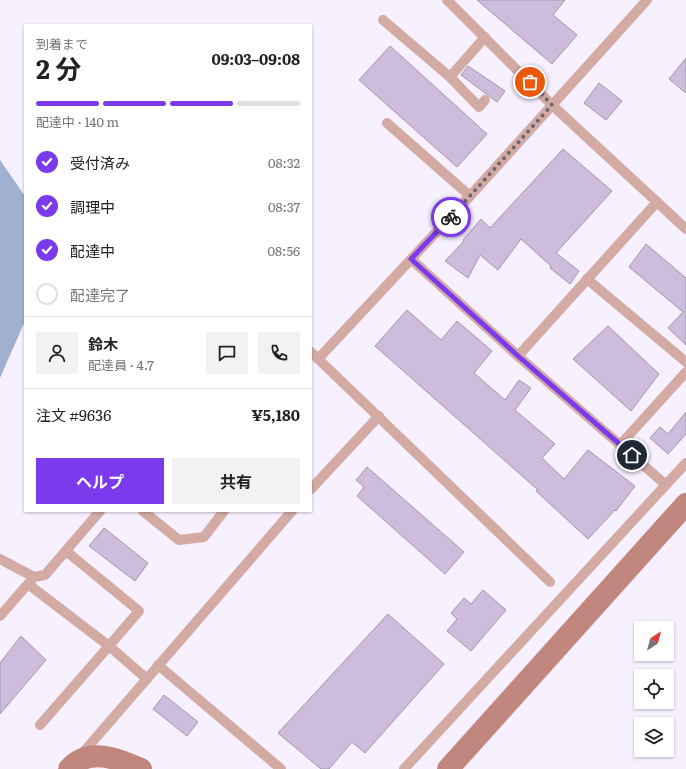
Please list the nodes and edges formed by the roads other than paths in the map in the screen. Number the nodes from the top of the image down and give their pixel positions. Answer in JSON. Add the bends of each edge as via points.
{"nodes":[{"id":1,"x":447,"y":0,"type":"edge"},
{"id":2,"x":647,"y":0,"type":"edge"},
{"id":3,"x":383,"y":20,"type":"dead end"},
{"id":4,"x":485,"y":37,"type":"junction"},
{"id":5,"x":450,"y":77,"type":"junction"},
{"id":6,"x":485,"y":100,"type":"dead end"},
{"id":7,"x":552,"y":105,"type":"junction"},
{"id":8,"x":387,"y":123,"type":"dead end"},
{"id":9,"x":470,"y":196,"type":"junction"},
{"id":10,"x":657,"y":202,"type":"junction"},
{"id":11,"x":686,"y":229,"type":"edge"},
{"id":12,"x":411,"y":259,"type":"junction"},
{"id":13,"x":587,"y":279,"type":"junction"},
{"id":14,"x":315,"y":356,"type":"edge"},
{"id":15,"x":518,"y":356,"type":"junction"},
{"id":16,"x":686,"y":362,"type":"edge"},
{"id":17,"x":686,"y":372,"type":"edge"},
{"id":18,"x":379,"y":416,"type":"junction"},
{"id":19,"x":620,"y":445,"type":"junction"},
{"id":20,"x":686,"y":463,"type":"edge"},
{"id":21,"x":666,"y":484,"type":"junction"},
{"id":22,"x":312,"y":488,"type":"edge"},
{"id":23,"x":686,"y":504,"type":"edge"},
{"id":24,"x":99,"y":512,"type":"edge"},
{"id":25,"x":144,"y":512,"type":"edge"},
{"id":26,"x":223,"y":512,"type":"edge"},
{"id":27,"x":291,"y":512,"type":"edge"},
{"id":28,"x":66,"y":551,"type":"junction"},
{"id":29,"x":0,"y":559,"type":"edge"},
{"id":30,"x":31,"y":580,"type":"junction"},
{"id":31,"x":550,"y":582,"type":"dead end"},
{"id":32,"x":0,"y":616,"type":"edge"},
{"id":33,"x":109,"y":646,"type":"junction"},
{"id":34,"x":158,"y":665,"type":"junction"},
{"id":35,"x":147,"y":679,"type":"junction"},
{"id":36,"x":40,"y":725,"type":"dead end"},
{"id":37,"x":73,"y":765,"type":"edge"},
{"id":38,"x":141,"y":769,"type":"edge"},
{"id":39,"x":281,"y":769,"type":"edge"},
{"id":40,"x":404,"y":769,"type":"edge"},
{"id":41,"x":448,"y":769,"type":"edge"}],
"edges":[{"from":1,"to":4,"type":"lane"},
{"from":2,"to":7,"type":"lane"},
{"from":3,"to":5,"type":"lane"},
{"from":4,"to":5,"type":"lane"},
{"from":4,"to":7,"type":"lane"},
{"from":5,"to":6,"type":"lane","via":[[479,107]]},
{"from":7,"to":9,"type":"lane"},
{"from":7,"to":10,"type":"lane"},
{"from":8,"to":9,"type":"lane"},
{"from":9,"to":12,"type":"lane"},
{"from":10,"to":11,"type":"lane"},
{"from":10,"to":13,"type":"lane"},
{"from":12,"to":14,"type":"lane"},
{"from":12,"to":15,"type":"lane"},
{"from":13,"to":15,"type":"lane"},
{"from":13,"to":16,"type":"lane"},
{"from":14,"to":18,"type":"lane"},
{"from":15,"to":19,"type":"lane"},
{"from":17,"to":19,"type":"lane"},
{"from":18,"to":22,"type":"lane"},
{"from":18,"to":31,"type":"lane"},
{"from":19,"to":21,"type":"lane"},
{"from":20,"to":21,"type":"lane"},
{"from":21,"to":40,"type":"lane"},
{"from":23,"to":41,"type":"street"},
{"from":24,"to":28,"type":"lane"},
{"from":25,"to":26,"type":"lane","via":[[179,540],[204,537]]},
{"from":27,"to":34,"type":"lane"},
{"from":28,"to":30,"type":"lane","via":[[45,575]]},
{"from":28,"to":33,"type":"lane","via":[[139,612]]},
{"from":29,"to":30,"type":"lane"},
{"from":30,"to":32,"type":"lane"},
{"from":30,"to":33,"type":"lane"},
{"from":33,"to":35,"type":"lane"},
{"from":33,"to":36,"type":"lane"},
{"from":34,"to":35,"type":"lane"},
{"from":34,"to":39,"type":"lane"},
{"from":35,"to":37,"type":"lane"},
{"from":37,"to":38,"type":"street","via":[[98,755],[118,759]]}]}
